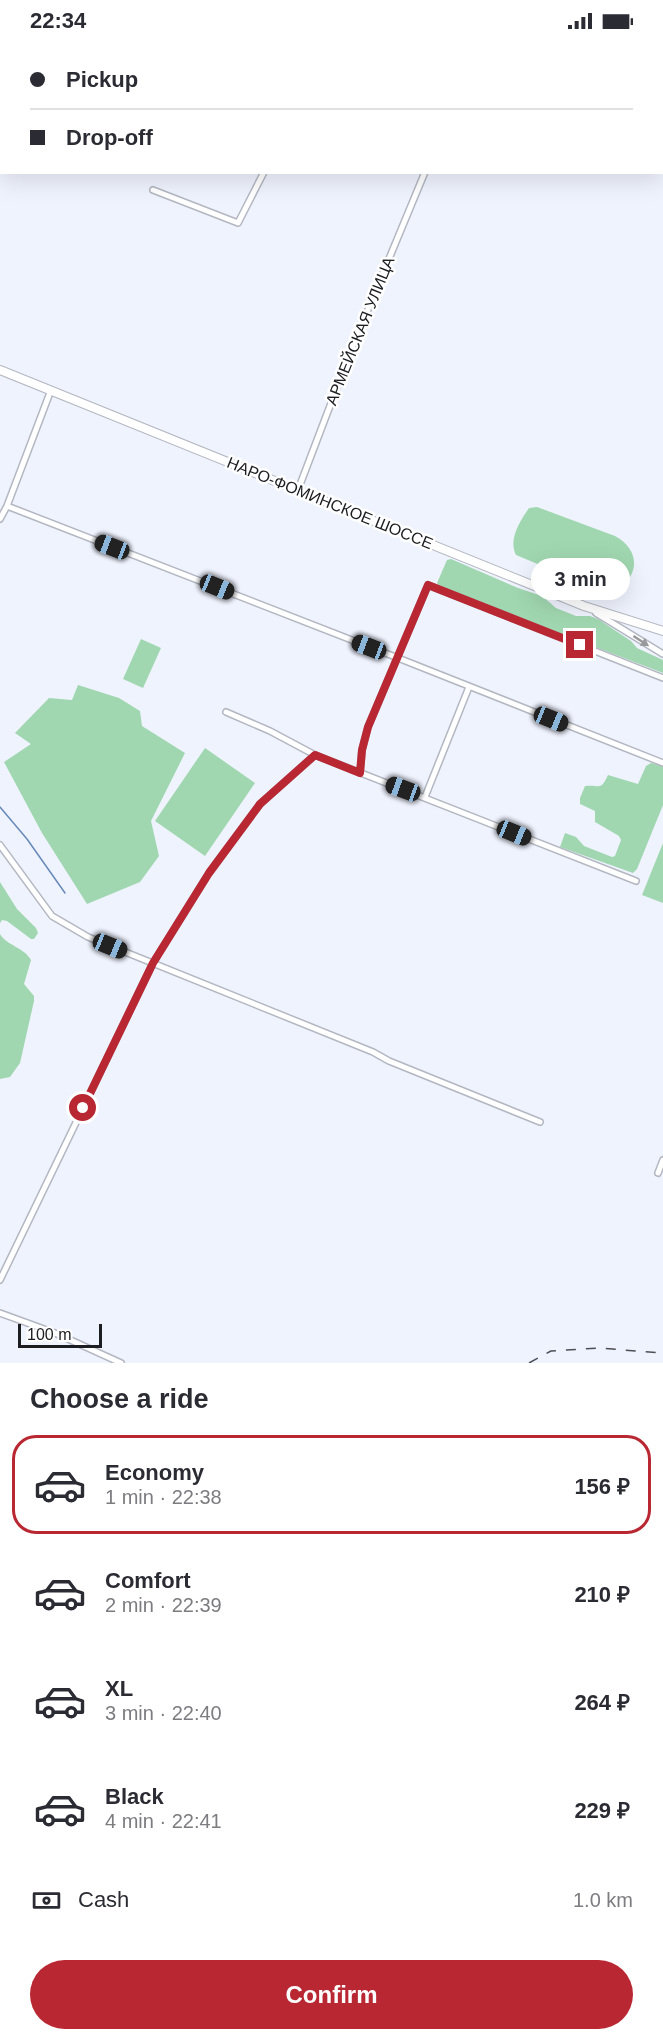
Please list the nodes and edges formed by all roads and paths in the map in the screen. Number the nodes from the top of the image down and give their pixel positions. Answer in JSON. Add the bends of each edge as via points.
{"nodes":[{"id":1,"x":263,"y":174,"type":"edge"},
{"id":2,"x":424,"y":174,"type":"edge"},
{"id":3,"x":153,"y":190,"type":"dead end"},
{"id":4,"x":0,"y":370,"type":"edge"},
{"id":5,"x":51,"y":390,"type":"junction"},
{"id":6,"x":298,"y":490,"type":"junction"},
{"id":7,"x":7,"y":506,"type":"junction"},
{"id":8,"x":0,"y":519,"type":"edge"},
{"id":9,"x":584,"y":606,"type":"junction"},
{"id":10,"x":663,"y":629,"type":"edge"},
{"id":11,"x":663,"y":654,"type":"edge"},
{"id":12,"x":398,"y":658,"type":"junction"},
{"id":13,"x":663,"y":678,"type":"edge"},
{"id":14,"x":469,"y":687,"type":"junction"},
{"id":15,"x":226,"y":712,"type":"dead end"},
{"id":16,"x":315,"y":755,"type":"junction"},
{"id":17,"x":663,"y":763,"type":"edge"},
{"id":18,"x":360,"y":773,"type":"junction"},
{"id":19,"x":425,"y":797,"type":"junction"},
{"id":20,"x":0,"y":845,"type":"edge"},
{"id":21,"x":636,"y":881,"type":"dead end"},
{"id":22,"x":153,"y":963,"type":"junction"},
{"id":23,"x":540,"y":1122,"type":"dead end"},
{"id":24,"x":663,"y":1160,"type":"edge"},
{"id":25,"x":658,"y":1173,"type":"dead end"},
{"id":26,"x":0,"y":1280,"type":"edge"},
{"id":27,"x":0,"y":1314,"type":"edge"},
{"id":28,"x":121,"y":1363,"type":"edge"}],
"edges":[{"from":1,"to":3,"type":"street","via":[[238,224]]},
{"from":2,"to":6,"type":"street","name":"АРМЕЙСКАЯ УЛИЦА"},
{"from":4,"to":5,"type":"main road","name":"НАРО-ФОМИНСКОЕ ШОССЕ"},
{"from":5,"to":6,"type":"main road","name":"НАРО-ФОМИНСКОЕ ШОССЕ"},
{"from":5,"to":7,"type":"street"},
{"from":6,"to":9,"type":"main road","name":"НАРО-ФОМИНСКОЕ ШОССЕ"},
{"from":7,"to":8,"type":"street"},
{"from":7,"to":12,"type":"street"},
{"from":9,"to":10,"type":"main road","name":"НАРО-ФОМИНСКОЕ ШОССЕ"},
{"from":9,"to":11,"type":"street","one_way":true},
{"from":12,"to":13,"type":"street","via":[[428,585]]},
{"from":12,"to":14,"type":"street"},
{"from":12,"to":18,"type":"street","via":[[368,727]]},
{"from":14,"to":17,"type":"street"},
{"from":14,"to":19,"type":"street"},
{"from":15,"to":16,"type":"street"},
{"from":16,"to":18,"type":"street"},
{"from":16,"to":22,"type":"street","via":[[260,804],[209,873]]},
{"from":18,"to":19,"type":"street"},
{"from":19,"to":21,"type":"street"},
{"from":20,"to":22,"type":"street","via":[[52,916],[88,937]]},
{"from":22,"to":23,"type":"street"},
{"from":22,"to":26,"type":"street"},
{"from":24,"to":25,"type":"street"},
{"from":27,"to":28,"type":"street","via":[[55,1333]]}]}
